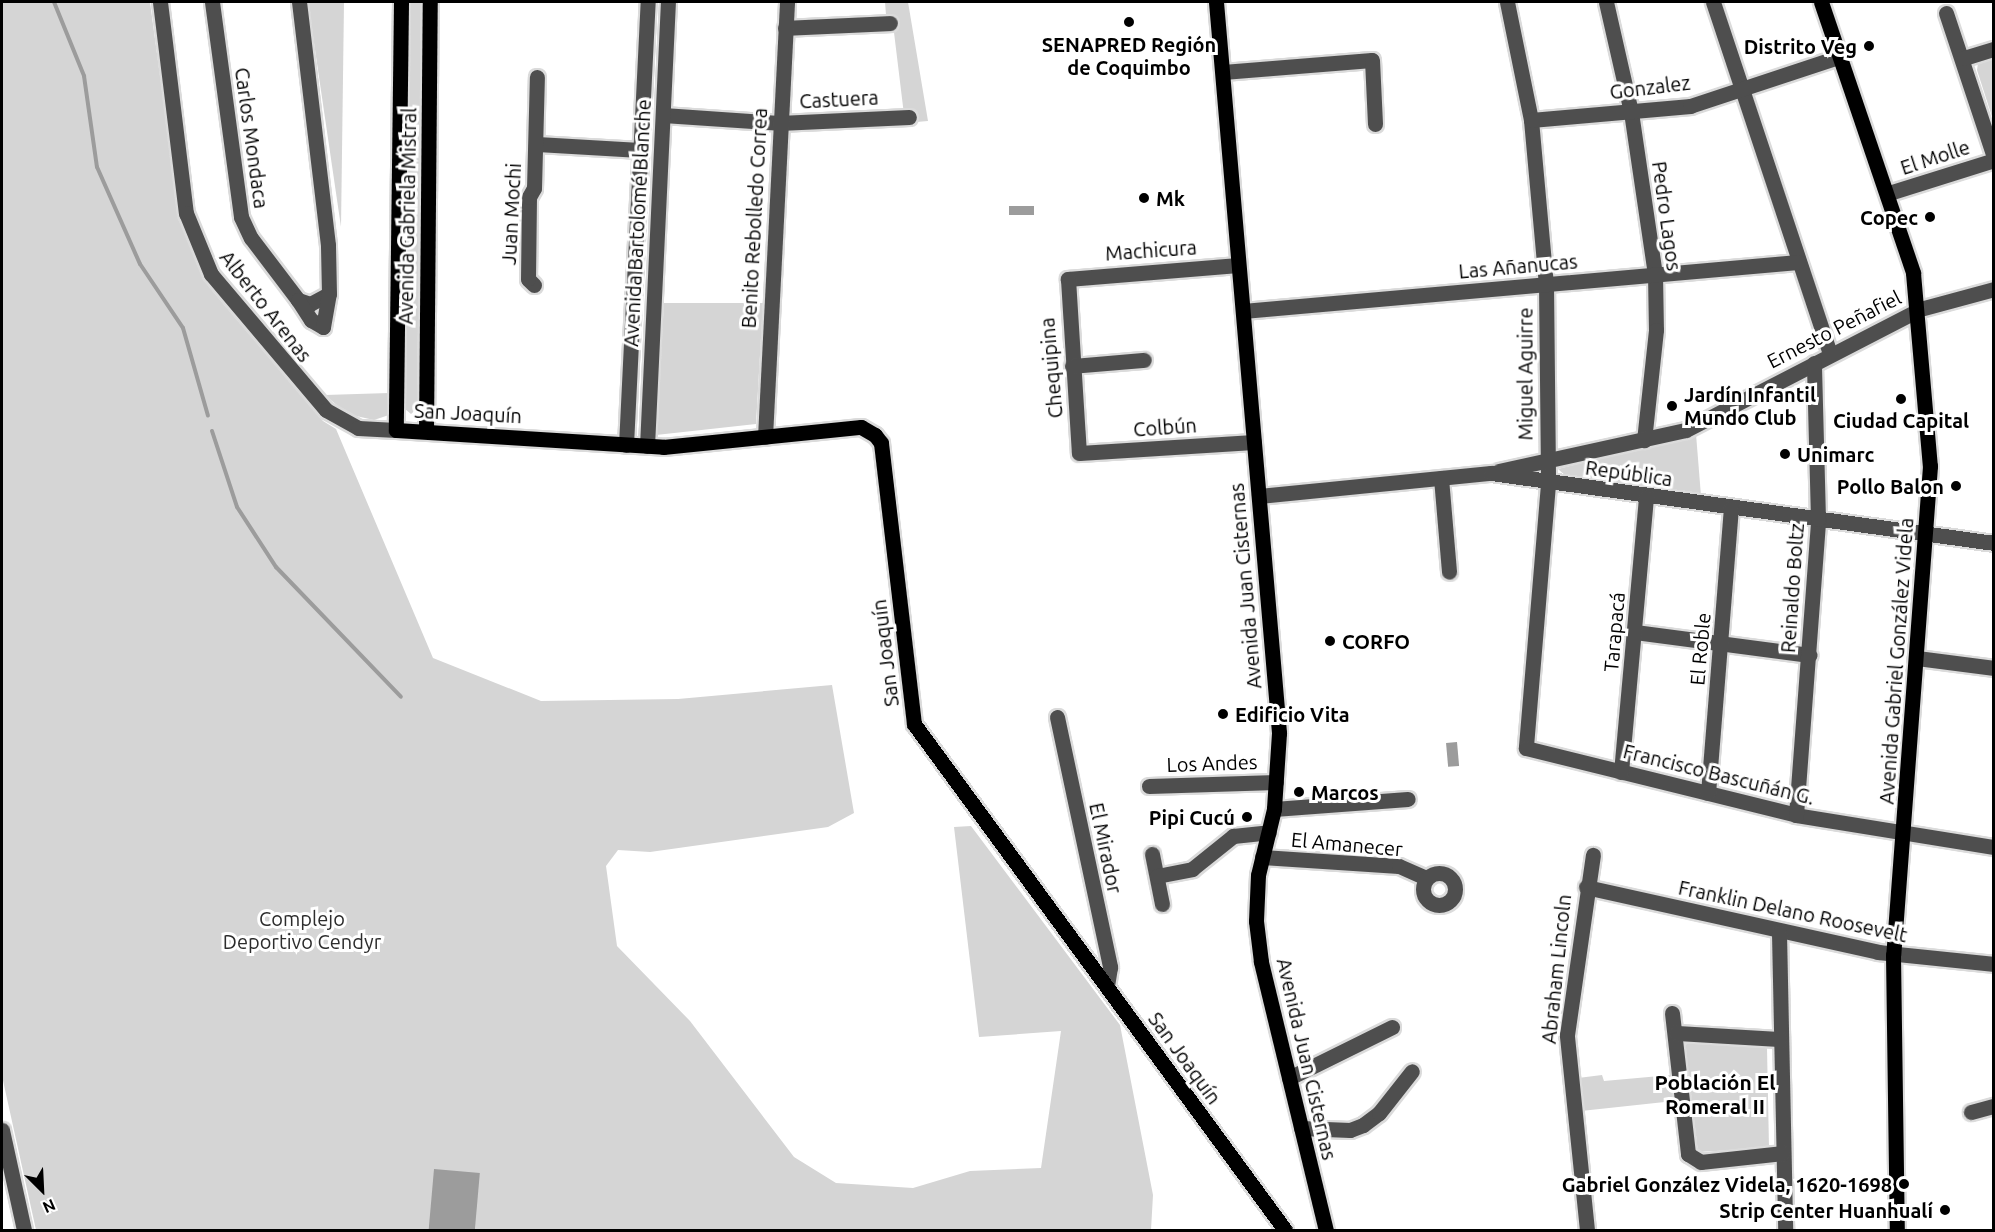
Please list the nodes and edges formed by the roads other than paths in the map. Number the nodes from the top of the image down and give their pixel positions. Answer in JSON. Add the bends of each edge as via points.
{"nodes":[{"id":1,"x":160,"y":2,"type":"edge"},
{"id":2,"x":212,"y":2,"type":"edge"},
{"id":3,"x":299,"y":2,"type":"edge"},
{"id":4,"x":401,"y":2,"type":"edge"},
{"id":5,"x":430,"y":2,"type":"edge"},
{"id":6,"x":648,"y":2,"type":"edge"},
{"id":7,"x":668,"y":2,"type":"edge"},
{"id":8,"x":787,"y":2,"type":"edge"},
{"id":9,"x":1216,"y":2,"type":"edge"},
{"id":10,"x":1507,"y":2,"type":"edge"},
{"id":11,"x":1606,"y":2,"type":"edge"},
{"id":12,"x":1713,"y":2,"type":"edge"},
{"id":13,"x":1821,"y":2,"type":"edge"},
{"id":14,"x":1946,"y":14,"type":"dead end"},
{"id":15,"x":890,"y":23,"type":"dead end"},
{"id":16,"x":785,"y":28,"type":"junction"},
{"id":17,"x":1994,"y":49,"type":"edge"},
{"id":18,"x":1840,"y":56,"type":"junction"},
{"id":19,"x":1964,"y":58,"type":"junction"},
{"id":20,"x":1223,"y":72,"type":"junction"},
{"id":21,"x":537,"y":77,"type":"dead end"},
{"id":22,"x":1742,"y":88,"type":"junction"},
{"id":23,"x":1631,"y":112,"type":"junction"},
{"id":24,"x":663,"y":115,"type":"junction"},
{"id":25,"x":909,"y":117,"type":"dead end"},
{"id":26,"x":1531,"y":120,"type":"junction"},
{"id":27,"x":779,"y":123,"type":"junction"},
{"id":28,"x":1375,"y":124,"type":"dead end"},
{"id":29,"x":536,"y":144,"type":"junction"},
{"id":30,"x":641,"y":150,"type":"junction"},
{"id":31,"x":1994,"y":158,"type":"edge"},
{"id":32,"x":1889,"y":193,"type":"junction"},
{"id":33,"x":1798,"y":262,"type":"junction"},
{"id":34,"x":1238,"y":265,"type":"junction"},
{"id":35,"x":1655,"y":274,"type":"junction"},
{"id":36,"x":1068,"y":279,"type":"joint"},
{"id":37,"x":1546,"y":284,"type":"junction"},
{"id":38,"x":534,"y":285,"type":"dead end"},
{"id":39,"x":1994,"y":289,"type":"edge"},
{"id":40,"x":329,"y":294,"type":"junction"},
{"id":41,"x":298,"y":300,"type":"junction"},
{"id":42,"x":1920,"y":309,"type":"junction"},
{"id":43,"x":1243,"y":311,"type":"junction"},
{"id":44,"x":1830,"y":354,"type":"junction"},
{"id":45,"x":1144,"y":360,"type":"dead end"},
{"id":46,"x":1814,"y":363,"type":"junction"},
{"id":47,"x":1072,"y":366,"type":"junction"},
{"id":48,"x":396,"y":430,"type":"junction"},
{"id":49,"x":426,"y":431,"type":"junction"},
{"id":50,"x":765,"y":437,"type":"junction"},
{"id":51,"x":1644,"y":440,"type":"junction"},
{"id":52,"x":1254,"y":442,"type":"junction"},
{"id":53,"x":626,"y":445,"type":"junction"},
{"id":54,"x":647,"y":447,"type":"junction"},
{"id":55,"x":1079,"y":453,"type":"joint"},
{"id":56,"x":1547,"y":460,"type":"junction"},
{"id":57,"x":1491,"y":473,"type":"junction"},
{"id":58,"x":1442,"y":478,"type":"junction"},
{"id":59,"x":1548,"y":484,"type":"junction"},
{"id":60,"x":1259,"y":496,"type":"junction"},
{"id":61,"x":1646,"y":497,"type":"junction"},
{"id":62,"x":1731,"y":508,"type":"junction"},
{"id":63,"x":1818,"y":519,"type":"junction"},
{"id":64,"x":1928,"y":537,"type":"junction"},
{"id":65,"x":1994,"y":543,"type":"edge"},
{"id":66,"x":1449,"y":572,"type":"dead end"},
{"id":67,"x":1635,"y":632,"type":"junction"},
{"id":68,"x":1722,"y":643,"type":"junction"},
{"id":69,"x":1809,"y":655,"type":"junction"},
{"id":70,"x":1917,"y":658,"type":"junction"},
{"id":71,"x":1994,"y":668,"type":"edge"},
{"id":72,"x":1057,"y":717,"type":"dead end"},
{"id":73,"x":1526,"y":748,"type":"joint"},
{"id":74,"x":1622,"y":772,"type":"junction"},
{"id":75,"x":1276,"y":782,"type":"junction"},
{"id":76,"x":1149,"y":786,"type":"dead end"},
{"id":77,"x":1708,"y":793,"type":"junction"},
{"id":78,"x":1408,"y":799,"type":"dead end"},
{"id":79,"x":1274,"y":809,"type":"junction"},
{"id":80,"x":1796,"y":815,"type":"junction"},
{"id":81,"x":1269,"y":832,"type":"junction"},
{"id":82,"x":1904,"y":835,"type":"junction"},
{"id":83,"x":1994,"y":846,"type":"edge"},
{"id":84,"x":1152,"y":854,"type":"dead end"},
{"id":85,"x":1593,"y":855,"type":"dead end"},
{"id":86,"x":1262,"y":858,"type":"junction"},
{"id":87,"x":1157,"y":876,"type":"junction"},
{"id":88,"x":1426,"y":878,"type":"dead end"},
{"id":89,"x":1586,"y":887,"type":"junction"},
{"id":90,"x":1162,"y":904,"type":"dead end"},
{"id":91,"x":1779,"y":933,"type":"junction"},
{"id":92,"x":1893,"y":955,"type":"junction"},
{"id":93,"x":1994,"y":964,"type":"edge"},
{"id":94,"x":1107,"y":987,"type":"junction"},
{"id":95,"x":1672,"y":1013,"type":"dead end"},
{"id":96,"x":1392,"y":1027,"type":"dead end"},
{"id":97,"x":1676,"y":1033,"type":"junction"},
{"id":98,"x":1780,"y":1039,"type":"junction"},
{"id":99,"x":1412,"y":1071,"type":"dead end"},
{"id":100,"x":1289,"y":1078,"type":"junction"},
{"id":101,"x":1994,"y":1106,"type":"edge"},
{"id":102,"x":1971,"y":1112,"type":"dead end"},
{"id":103,"x":1301,"y":1128,"type":"junction"},
{"id":104,"x":2,"y":1130,"type":"edge"},
{"id":105,"x":1783,"y":1153,"type":"junction"},
{"id":106,"x":24,"y":1230,"type":"edge"},
{"id":107,"x":1285,"y":1230,"type":"edge"},
{"id":108,"x":1326,"y":1230,"type":"edge"},
{"id":109,"x":1587,"y":1230,"type":"edge"},
{"id":110,"x":1785,"y":1230,"type":"edge"},
{"id":111,"x":1898,"y":1230,"type":"edge"}],
"edges":[{"from":1,"to":48,"type":"street","name":"Alberto Arenas","via":[[186,213],[211,274],[326,410],[358,428]]},
{"from":2,"to":41,"type":"street","name":"Carlos Mondaca","via":[[241,217],[251,238]]},
{"from":3,"to":40,"type":"street","name":"Carlos Mondaca","via":[[319,140]]},
{"from":4,"to":48,"type":"main road","name":"Avenida Gabriela Mistral"},
{"from":5,"to":49,"type":"main road","name":"Avenida Gabriela Mistral"},
{"from":6,"to":30,"type":"street","name":"Avenida Bartolomé Blanche"},
{"from":7,"to":24,"type":"street","name":"Avenida Bartolomé Blanche"},
{"from":8,"to":16,"type":"street","name":"Benito Rebolledo Correa"},
{"from":9,"to":20,"type":"main road","name":"Avenida Juan Cisternas"},
{"from":10,"to":26,"type":"street","name":"Miguel Aguirre"},
{"from":11,"to":23,"type":"street","name":"Pedro Lagos"},
{"from":12,"to":22,"type":"street"},
{"from":13,"to":18,"type":"main road","name":"Avenida Gabriel González Videla"},
{"from":14,"to":19,"type":"street"},
{"from":15,"to":16,"type":"street"},
{"from":16,"to":27,"type":"street","name":"Benito Rebolledo Correa"},
{"from":17,"to":19,"type":"street"},
{"from":18,"to":22,"type":"street","name":"Gonzalez"},
{"from":18,"to":32,"type":"main road","name":"Avenida Gabriel González Videla"},
{"from":19,"to":31,"type":"street"},
{"from":20,"to":28,"type":"street","via":[[1372,60]]},
{"from":20,"to":34,"type":"main road","name":"Avenida Juan Cisternas"},
{"from":21,"to":29,"type":"street","name":"Juan Mochi"},
{"from":22,"to":23,"type":"street","name":"Gonzalez","via":[[1690,106]]},
{"from":22,"to":33,"type":"street"},
{"from":23,"to":26,"type":"street","name":"Gonzalez"},
{"from":23,"to":35,"type":"street","name":"Pedro Lagos"},
{"from":24,"to":27,"type":"street","name":"Castuera"},
{"from":24,"to":54,"type":"street","name":"Avenida Bartolomé Blanche"},
{"from":25,"to":27,"type":"street","name":"Castuera"},
{"from":26,"to":37,"type":"street","name":"Miguel Aguirre"},
{"from":27,"to":50,"type":"street","name":"Benito Rebolledo Correa"},
{"from":29,"to":30,"type":"street","name":"Juan Mochi"},
{"from":29,"to":38,"type":"street","name":"Juan Mochi","via":[[529,197],[528,279]]},
{"from":30,"to":53,"type":"street","name":"Avenida Bartolomé Blanche"},
{"from":31,"to":32,"type":"street","name":"El Molle"},
{"from":32,"to":42,"type":"main road","name":"Avenida Gabriel González Videla"},
{"from":33,"to":35,"type":"street","name":"Las Añanucas"},
{"from":33,"to":44,"type":"street"},
{"from":34,"to":36,"type":"street","name":"Machicura"},
{"from":34,"to":43,"type":"main road","name":"Avenida Juan Cisternas"},
{"from":35,"to":37,"type":"street","name":"Las Añanucas"},
{"from":35,"to":51,"type":"street","name":"Pedro Lagos","via":[[1656,330]]},
{"from":36,"to":47,"type":"street","name":"Chequipina"},
{"from":37,"to":43,"type":"street","name":"Las Añanucas"},
{"from":37,"to":56,"type":"street","name":"Miguel Aguirre"},
{"from":39,"to":42,"type":"street","name":"Ernesto Peñafiel"},
{"from":40,"to":41,"type":"street","via":[[310,304]]},
{"from":40,"to":41,"type":"street","name":"Carlos Mondaca","via":[[323,327],[311,320]]},
{"from":42,"to":44,"type":"street","name":"Ernesto Peñafiel"},
{"from":42,"to":64,"type":"main road","name":"Avenida Gabriel González Videla","via":[[1930,466]]},
{"from":43,"to":52,"type":"main road","name":"Avenida Juan Cisternas"},
{"from":44,"to":46,"type":"street","name":"Ernesto Peñafiel"},
{"from":45,"to":47,"type":"street"},
{"from":46,"to":51,"type":"street","name":"Ernesto Peñafiel","via":[[1686,430]]},
{"from":46,"to":63,"type":"street","name":"Reinaldo Boltz"},
{"from":47,"to":55,"type":"street","name":"Chequipina"},
{"from":48,"to":49,"type":"main road","name":"San Joaquín"},
{"from":49,"to":53,"type":"main road","name":"San Joaquín"},
{"from":50,"to":54,"type":"main road","name":"San Joaquín"},
{"from":50,"to":94,"type":"main road","name":"San Joaquín","via":[[861,427],[881,443],[914,724]]},
{"from":51,"to":56,"type":"street","name":"Ernesto Peñafiel"},
{"from":52,"to":55,"type":"street","name":"Colbún"},
{"from":52,"to":60,"type":"main road","name":"Avenida Juan Cisternas"},
{"from":53,"to":54,"type":"main road","name":"San Joaquín"},
{"from":56,"to":57,"type":"street","name":"Ernesto Peñafiel"},
{"from":56,"to":59,"type":"street","name":"Miguel Aguirre"},
{"from":57,"to":58,"type":"street","name":"República"},
{"from":57,"to":59,"type":"street","name":"República"},
{"from":58,"to":60,"type":"street","name":"República"},
{"from":58,"to":66,"type":"street"},
{"from":59,"to":61,"type":"street","name":"República"},
{"from":59,"to":73,"type":"street","name":"Miguel Aguirre"},
{"from":60,"to":75,"type":"main road","name":"Avenida Juan Cisternas","via":[[1279,733]]},
{"from":61,"to":62,"type":"street","name":"República"},
{"from":61,"to":67,"type":"street","name":"Tarapacá"},
{"from":62,"to":63,"type":"street","name":"República"},
{"from":62,"to":68,"type":"street","name":"El Roble"},
{"from":63,"to":64,"type":"street","name":"República"},
{"from":63,"to":69,"type":"street","name":"Reinaldo Boltz"},
{"from":64,"to":65,"type":"street","name":"República"},
{"from":64,"to":70,"type":"main road","name":"Avenida Gabriel González Videla"},
{"from":67,"to":68,"type":"street"},
{"from":67,"to":74,"type":"street","name":"Tarapacá"},
{"from":68,"to":69,"type":"street"},
{"from":68,"to":77,"type":"street","name":"El Roble"},
{"from":69,"to":80,"type":"street","name":"Reinaldo Boltz"},
{"from":70,"to":71,"type":"street"},
{"from":70,"to":82,"type":"main road","name":"Avenida Gabriel González Videla"},
{"from":72,"to":94,"type":"street","name":"El Mirador","via":[[1110,967]]},
{"from":73,"to":74,"type":"street","name":"Francisco Bascuñán G."},
{"from":74,"to":77,"type":"street","name":"Francisco Bascuñán G."},
{"from":75,"to":76,"type":"street","name":"Los Andes"},
{"from":75,"to":79,"type":"main road","name":"Avenida Juan Cisternas"},
{"from":77,"to":80,"type":"street","name":"Francisco Bascuñán G."},
{"from":78,"to":79,"type":"street"},
{"from":79,"to":81,"type":"main road","name":"Avenida Juan Cisternas"},
{"from":80,"to":82,"type":"street","name":"Francisco Bascuñán G."},
{"from":81,"to":86,"type":"main road","name":"Avenida Juan Cisternas"},
{"from":81,"to":87,"type":"street","via":[[1233,836],[1192,870]]},
{"from":82,"to":83,"type":"street","name":"Francisco Bascuñán G."},
{"from":82,"to":92,"type":"main road","name":"Avenida Gabriel González Videla"},
{"from":84,"to":87,"type":"street"},
{"from":85,"to":89,"type":"street","name":"Abraham Lincoln"},
{"from":86,"to":88,"type":"street","name":"El Amanecer","via":[[1399,866]]},
{"from":86,"to":100,"type":"main road","name":"Avenida Juan Cisternas","via":[[1256,921],[1261,962]]},
{"from":87,"to":90,"type":"street"},
{"from":89,"to":91,"type":"street","name":"Franklin Delano Roosevelt"},
{"from":89,"to":109,"type":"street","name":"Abraham Lincoln","via":[[1567,1035]]},
{"from":91,"to":92,"type":"street","name":"Franklin Delano Roosevelt"},
{"from":91,"to":98,"type":"street"},
{"from":92,"to":93,"type":"street","name":"Franklin Delano Roosevelt"},
{"from":92,"to":111,"type":"main road","name":"Avenida Gabriel González Videla"},
{"from":94,"to":107,"type":"main road","name":"San Joaquín"},
{"from":95,"to":97,"type":"street"},
{"from":96,"to":100,"type":"street"},
{"from":97,"to":98,"type":"street"},
{"from":97,"to":105,"type":"street","via":[[1688,1154],[1701,1162]]},
{"from":98,"to":105,"type":"street"},
{"from":99,"to":103,"type":"street","via":[[1379,1113],[1363,1125],[1350,1130]]},
{"from":100,"to":103,"type":"main road","name":"Avenida Juan Cisternas"},
{"from":101,"to":102,"type":"street"},
{"from":103,"to":108,"type":"main road","name":"Avenida Juan Cisternas"},
{"from":104,"to":106,"type":"street"},
{"from":105,"to":110,"type":"street"}]}
